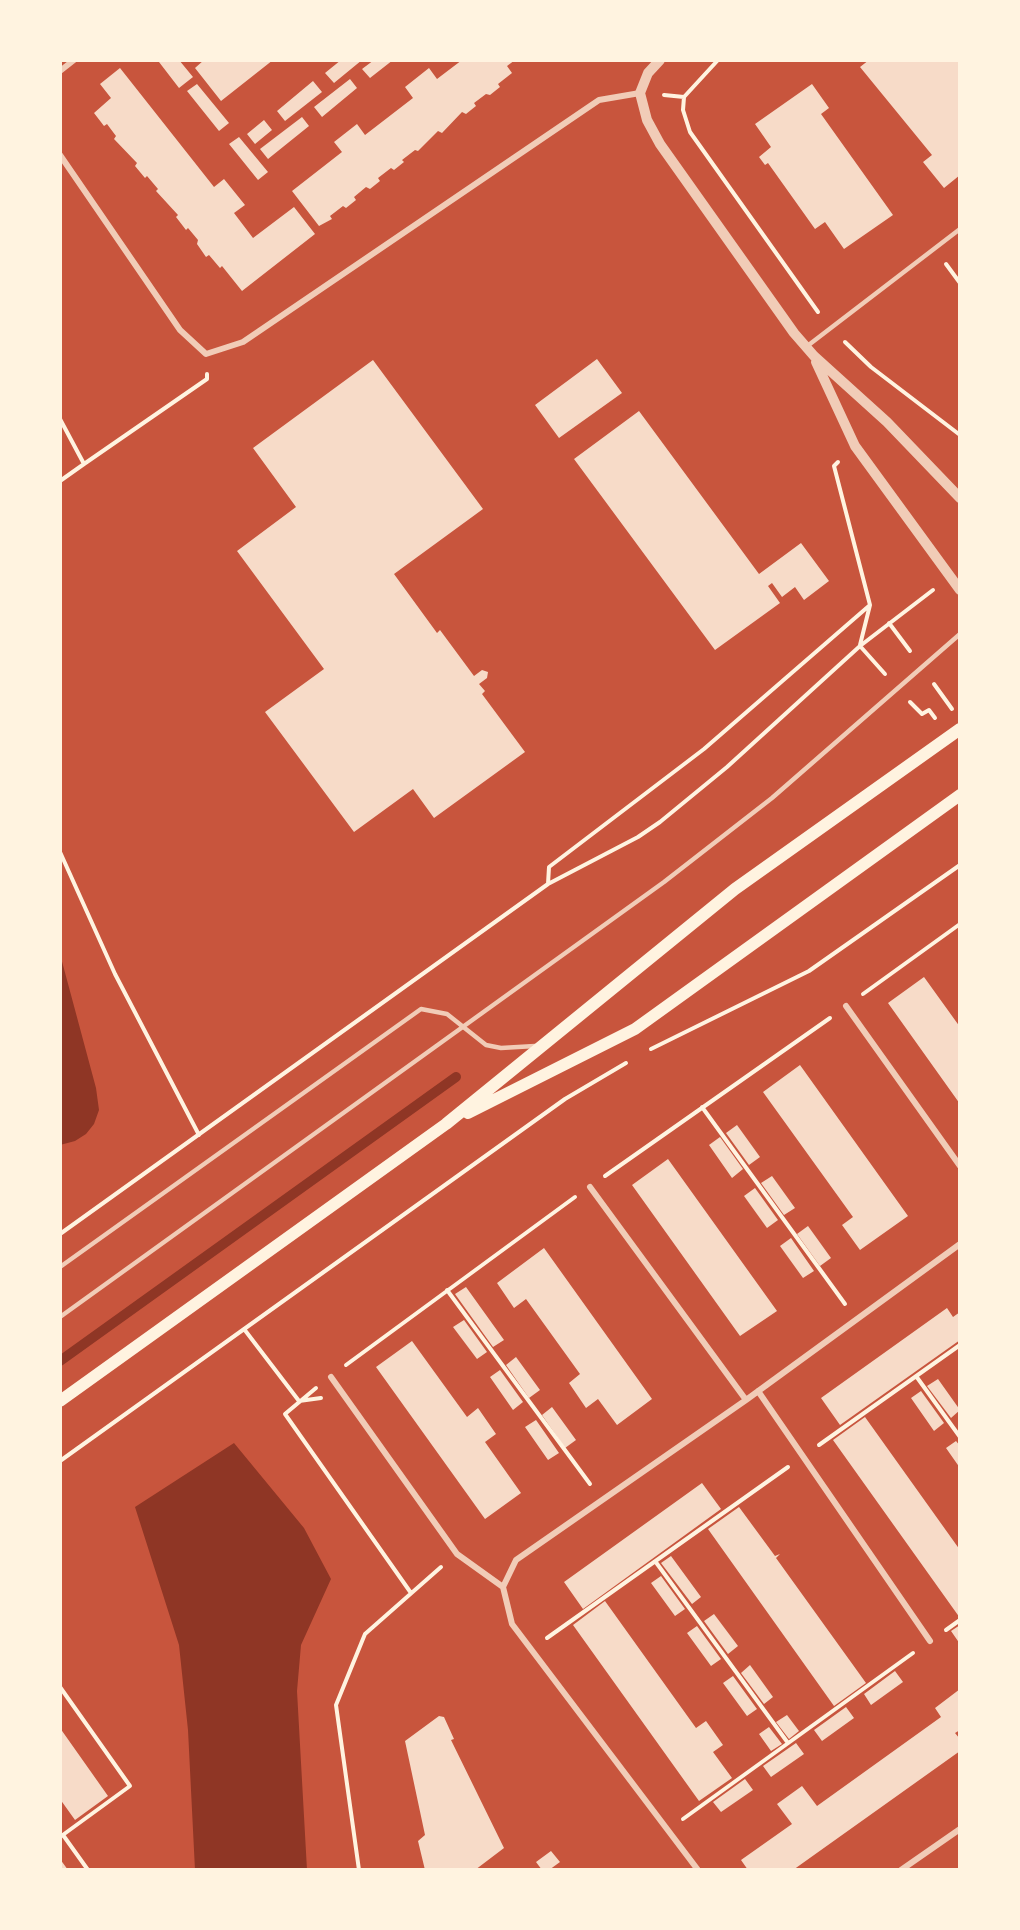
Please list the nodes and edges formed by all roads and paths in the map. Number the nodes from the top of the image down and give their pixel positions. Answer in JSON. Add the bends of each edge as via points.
{"nodes":[{"id":1,"x":74,"y":60,"type":"edge"},
{"id":2,"x":660,"y":60,"type":"edge"},
{"id":3,"x":718,"y":60,"type":"edge"},
{"id":4,"x":60,"y":71,"type":"edge"},
{"id":5,"x":640,"y":93,"type":"junction"},
{"id":6,"x":60,"y":155,"type":"edge"},
{"id":7,"x":960,"y":230,"type":"edge"},
{"id":8,"x":830,"y":327,"type":"junction"},
{"id":9,"x":806,"y":347,"type":"junction"},
{"id":10,"x":206,"y":354,"type":"junction"},
{"id":11,"x":814,"y":357,"type":"junction"},
{"id":12,"x":60,"y":419,"type":"edge"},
{"id":13,"x":960,"y":435,"type":"edge"},
{"id":14,"x":855,"y":446,"type":"junction"},
{"id":15,"x":84,"y":464,"type":"junction"},
{"id":16,"x":60,"y":481,"type":"edge"},
{"id":17,"x":960,"y":498,"type":"edge"},
{"id":18,"x":951,"y":577,"type":"junction"},
{"id":19,"x":960,"y":590,"type":"edge"},
{"id":20,"x":870,"y":605,"type":"junction"},
{"id":21,"x":960,"y":634,"type":"edge"},
{"id":22,"x":860,"y":645,"type":"junction"},
{"id":23,"x":879,"y":668,"type":"dead end"},
{"id":24,"x":874,"y":672,"type":"dead end"},
{"id":25,"x":960,"y":729,"type":"edge"},
{"id":26,"x":960,"y":795,"type":"edge"},
{"id":27,"x":60,"y":852,"type":"edge"},
{"id":28,"x":960,"y":865,"type":"edge"},
{"id":29,"x":548,"y":884,"type":"junction"},
{"id":30,"x":960,"y":925,"type":"edge"},
{"id":31,"x":846,"y":1006,"type":"junction"},
{"id":32,"x":464,"y":1028,"type":"junction"},
{"id":33,"x":544,"y":1046,"type":"junction"},
{"id":34,"x":640,"y":1055,"type":"dead end"},
{"id":35,"x":630,"y":1060,"type":"dead end"},
{"id":36,"x":702,"y":1107,"type":"junction"},
{"id":37,"x":446,"y":1124,"type":"junction"},
{"id":38,"x":198,"y":1135,"type":"junction"},
{"id":39,"x":960,"y":1166,"type":"edge"},
{"id":40,"x":590,"y":1186,"type":"junction"},
{"id":41,"x":60,"y":1234,"type":"edge"},
{"id":42,"x":960,"y":1244,"type":"edge"},
{"id":43,"x":60,"y":1267,"type":"edge"},
{"id":44,"x":447,"y":1290,"type":"junction"},
{"id":45,"x":60,"y":1317,"type":"edge"},
{"id":46,"x":856,"y":1319,"type":"junction"},
{"id":47,"x":244,"y":1329,"type":"junction"},
{"id":48,"x":960,"y":1345,"type":"edge"},
{"id":49,"x":916,"y":1376,"type":"junction"},
{"id":50,"x":331,"y":1377,"type":"junction"},
{"id":51,"x":758,"y":1391,"type":"junction"},
{"id":52,"x":345,"y":1395,"type":"junction"},
{"id":53,"x":746,"y":1400,"type":"junction"},
{"id":54,"x":60,"y":1401,"type":"edge"},
{"id":55,"x":299,"y":1401,"type":"junction"},
{"id":56,"x":960,"y":1437,"type":"edge"},
{"id":57,"x":803,"y":1456,"type":"junction"},
{"id":58,"x":60,"y":1461,"type":"edge"},
{"id":59,"x":602,"y":1500,"type":"junction"},
{"id":60,"x":457,"y":1554,"type":"junction"},
{"id":61,"x":655,"y":1561,"type":"junction"},
{"id":62,"x":503,"y":1587,"type":"junction"},
{"id":63,"x":411,"y":1593,"type":"junction"},
{"id":64,"x":960,"y":1620,"type":"edge"},
{"id":65,"x":930,"y":1641,"type":"junction"},
{"id":66,"x":532,"y":1649,"type":"junction"},
{"id":67,"x":60,"y":1687,"type":"edge"},
{"id":68,"x":788,"y":1743,"type":"junction"},
{"id":69,"x":960,"y":1828,"type":"edge"},
{"id":70,"x":667,"y":1830,"type":"junction"},
{"id":71,"x":62,"y":1836,"type":"edge"},
{"id":72,"x":88,"y":1870,"type":"edge"},
{"id":73,"x":359,"y":1870,"type":"edge"},
{"id":74,"x":698,"y":1870,"type":"edge"},
{"id":75,"x":900,"y":1870,"type":"edge"}],
"edges":[{"from":1,"to":4,"type":"street"},
{"from":2,"to":5,"type":"street","via":[[648,73]]},
{"from":3,"to":8,"type":"path","via":[[684,97],[683,111],[690,132]]},
{"from":5,"to":9,"type":"street","via":[[647,120],[660,144]]},
{"from":5,"to":10,"type":"street","via":[[599,100],[243,342]]},
{"from":6,"to":10,"type":"street","via":[[180,330]]},
{"from":7,"to":8,"type":"lane"},
{"from":8,"to":9,"type":"lane"},
{"from":8,"to":13,"type":"path","via":[[871,367]]},
{"from":9,"to":11,"type":"street"},
{"from":10,"to":15,"type":"path","via":[[207,379]]},
{"from":11,"to":14,"type":"street"},
{"from":11,"to":17,"type":"street","via":[[886,422]]},
{"from":12,"to":15,"type":"path"},
{"from":14,"to":18,"type":"street"},
{"from":14,"to":20,"type":"path","via":[[834,466]]},
{"from":15,"to":16,"type":"path"},
{"from":18,"to":19,"type":"street"},
{"from":18,"to":22,"type":"path"},
{"from":20,"to":22,"type":"path"},
{"from":20,"to":29,"type":"path","via":[[704,749],[549,867]]},
{"from":21,"to":32,"type":"lane","via":[[772,798]]},
{"from":22,"to":29,"type":"path","via":[[727,767],[660,822]]},
{"from":23,"to":24,"type":"path"},
{"from":25,"to":33,"type":"main road","via":[[735,889]]},
{"from":26,"to":37,"type":"main road","via":[[635,1029]]},
{"from":27,"to":38,"type":"path","via":[[115,974]]},
{"from":28,"to":34,"type":"path","via":[[809,971]]},
{"from":29,"to":38,"type":"path"},
{"from":30,"to":31,"type":"path"},
{"from":31,"to":36,"type":"path"},
{"from":31,"to":39,"type":"street"},
{"from":32,"to":33,"type":"lane","via":[[486,1045]]},
{"from":32,"to":43,"type":"lane","via":[[447,1014],[421,1009]]},
{"from":32,"to":45,"type":"lane"},
{"from":33,"to":37,"type":"main road"},
{"from":35,"to":47,"type":"path","via":[[565,1099]]},
{"from":36,"to":40,"type":"path"},
{"from":36,"to":46,"type":"path"},
{"from":37,"to":54,"type":"main road"},
{"from":38,"to":41,"type":"path"},
{"from":40,"to":44,"type":"path"},
{"from":40,"to":53,"type":"street"},
{"from":42,"to":46,"type":"street"},
{"from":44,"to":50,"type":"path"},
{"from":44,"to":59,"type":"path"},
{"from":46,"to":51,"type":"street"},
{"from":47,"to":55,"type":"path"},
{"from":47,"to":58,"type":"path"},
{"from":48,"to":49,"type":"path"},
{"from":49,"to":56,"type":"path"},
{"from":49,"to":57,"type":"path"},
{"from":50,"to":52,"type":"street"},
{"from":50,"to":55,"type":"path"},
{"from":51,"to":53,"type":"street"},
{"from":51,"to":57,"type":"street"},
{"from":52,"to":55,"type":"path"},
{"from":52,"to":60,"type":"street"},
{"from":53,"to":59,"type":"street"},
{"from":55,"to":63,"type":"path","via":[[285,1414]]},
{"from":57,"to":61,"type":"path"},
{"from":57,"to":65,"type":"street"},
{"from":59,"to":62,"type":"street","via":[[516,1560]]},
{"from":60,"to":62,"type":"street"},
{"from":60,"to":63,"type":"path"},
{"from":61,"to":66,"type":"path"},
{"from":61,"to":68,"type":"path"},
{"from":62,"to":66,"type":"street","via":[[512,1624]]},
{"from":63,"to":73,"type":"path","via":[[365,1634],[336,1705]]},
{"from":64,"to":65,"type":"path"},
{"from":65,"to":68,"type":"path"},
{"from":66,"to":70,"type":"street"},
{"from":67,"to":71,"type":"path","via":[[130,1786]]},
{"from":68,"to":70,"type":"path"},
{"from":69,"to":75,"type":"street"},
{"from":70,"to":74,"type":"street"},
{"from":71,"to":72,"type":"path"}]}
